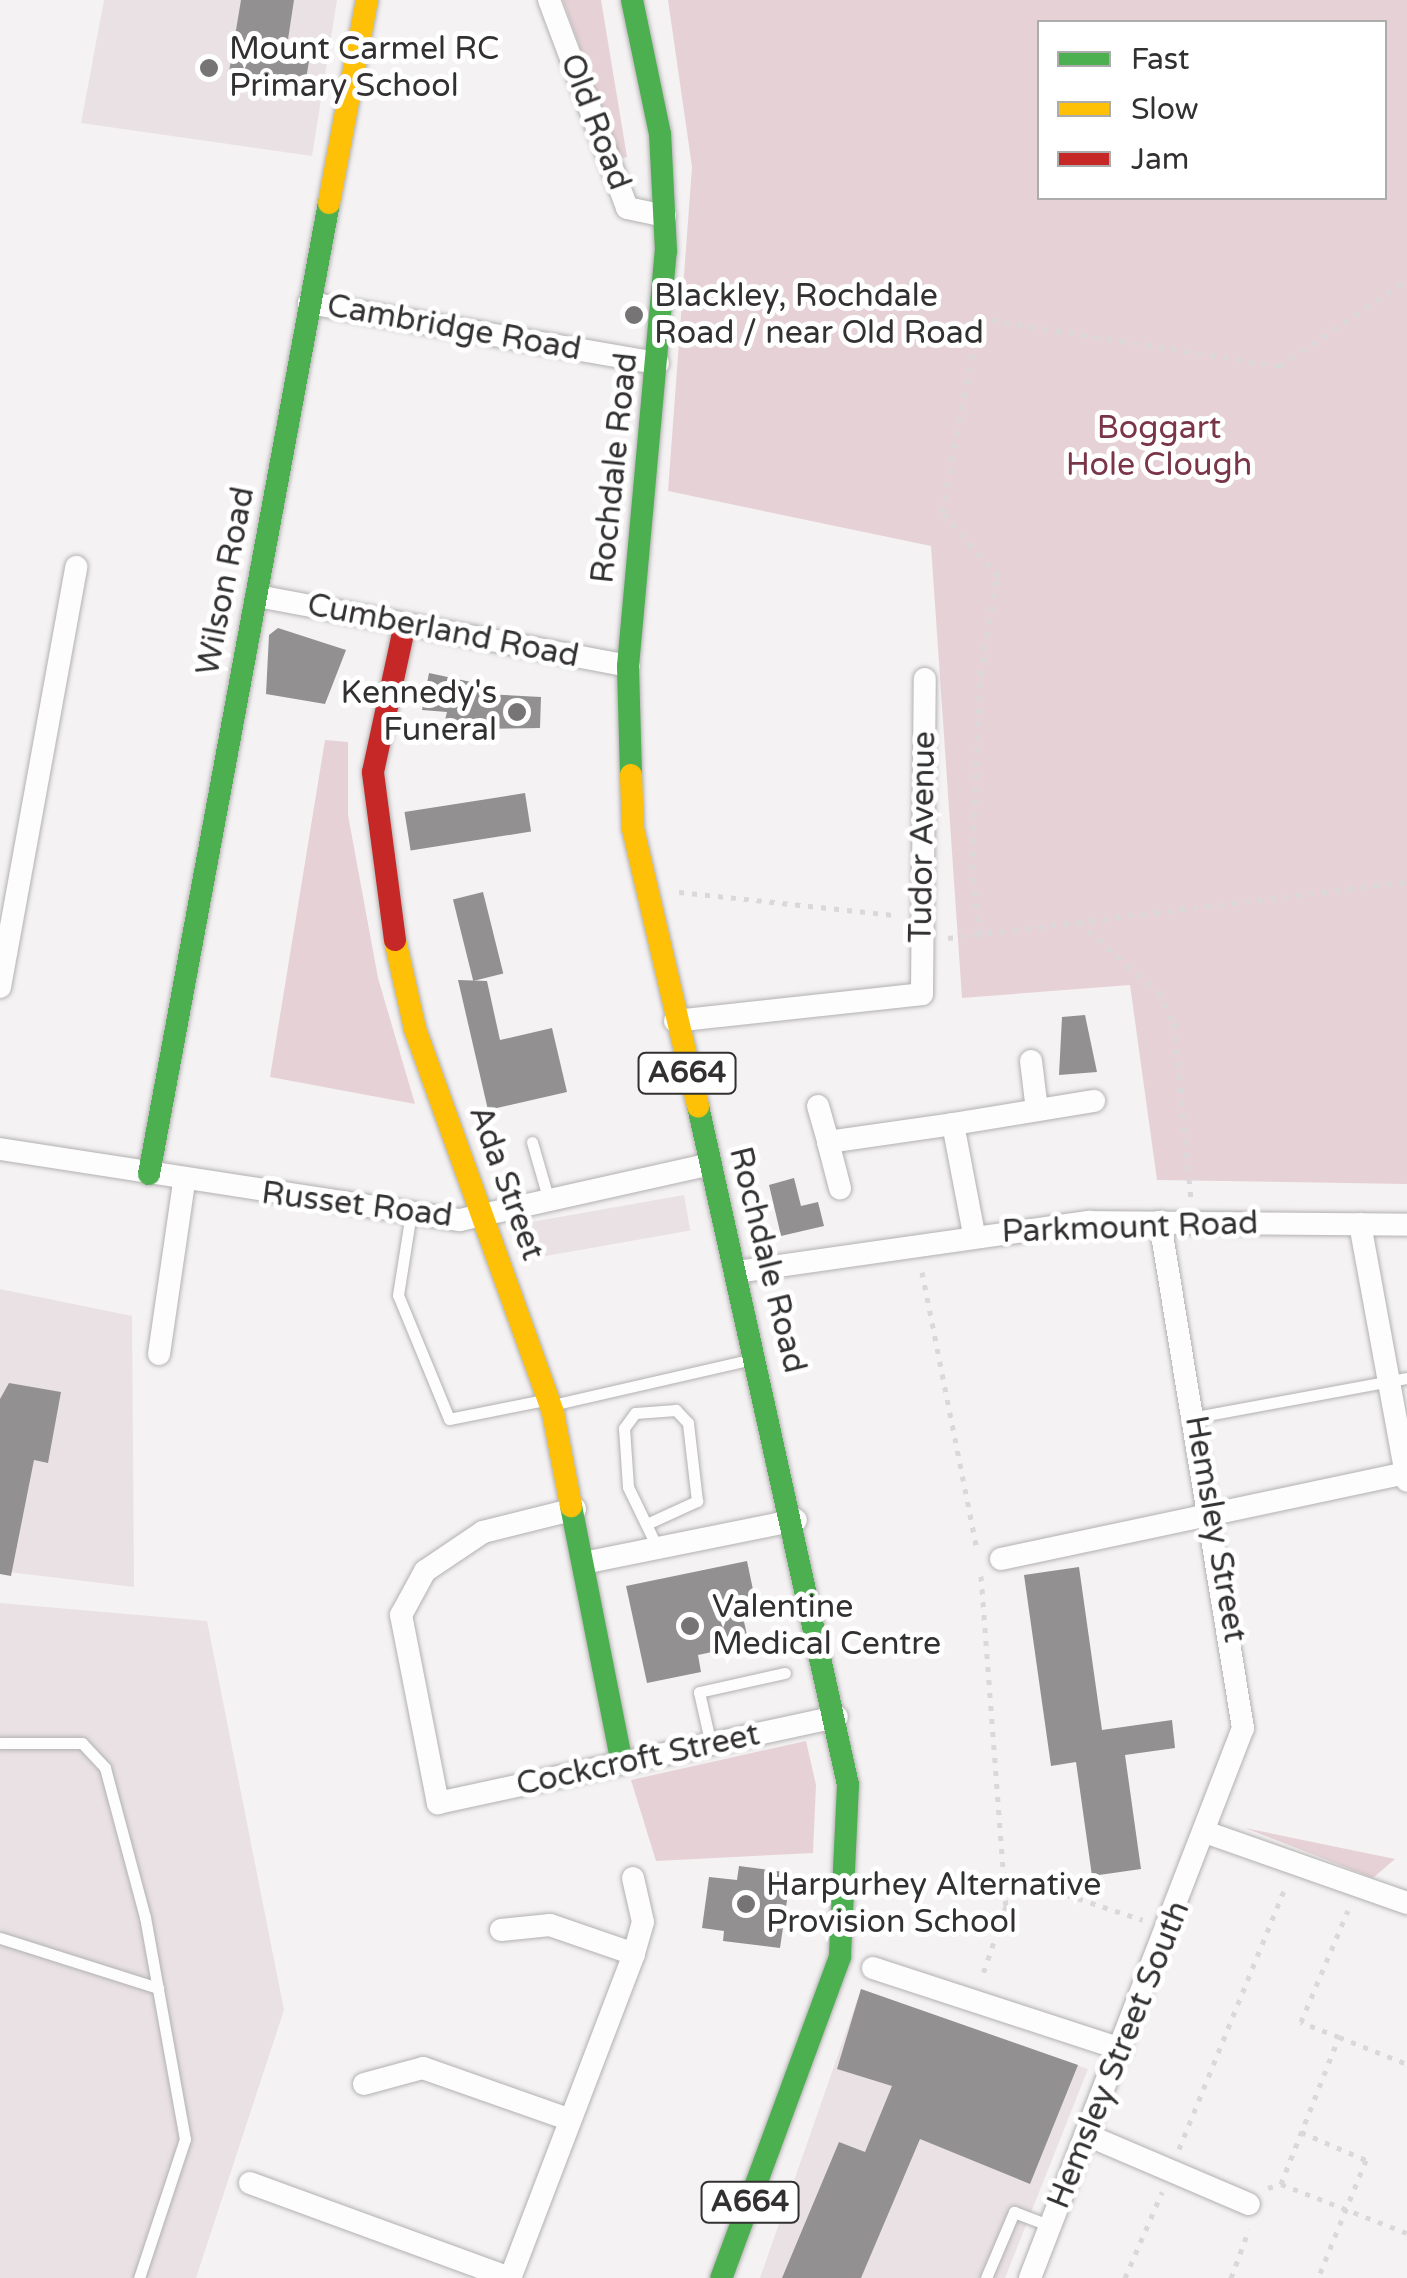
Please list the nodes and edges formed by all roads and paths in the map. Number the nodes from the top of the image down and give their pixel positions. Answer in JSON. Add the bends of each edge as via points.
{"nodes":[{"id":1,"x":367,"y":0,"type":"edge"},
{"id":2,"x":550,"y":0,"type":"edge"},
{"id":3,"x":632,"y":0,"type":"edge"},
{"id":4,"x":665,"y":216,"type":"junction"},
{"id":5,"x":1407,"y":280,"type":"edge"},
{"id":6,"x":310,"y":303,"type":"junction"},
{"id":7,"x":658,"y":364,"type":"junction"},
{"id":8,"x":76,"y":566,"type":"dead end"},
{"id":9,"x":258,"y":596,"type":"junction"},
{"id":10,"x":405,"y":624,"type":"junction"},
{"id":11,"x":628,"y":666,"type":"junction"},
{"id":12,"x":925,"y":679,"type":"dead end"},
{"id":13,"x":1407,"y":882,"type":"edge"},
{"id":14,"x":644,"y":890,"type":"junction"},
{"id":15,"x":1078,"y":922,"type":"junction"},
{"id":16,"x":920,"y":930,"type":"junction"},
{"id":17,"x":980,"y":934,"type":"junction"},
{"id":18,"x":0,"y":987,"type":"edge"},
{"id":19,"x":675,"y":1020,"type":"junction"},
{"id":20,"x":1031,"y":1061,"type":"dead end"},
{"id":21,"x":1094,"y":1102,"type":"dead end"},
{"id":22,"x":818,"y":1106,"type":"dead end"},
{"id":23,"x":1037,"y":1110,"type":"junction"},
{"id":24,"x":953,"y":1124,"type":"junction"},
{"id":25,"x":532,"y":1142,"type":"dead end"},
{"id":26,"x":828,"y":1142,"type":"junction"},
{"id":27,"x":0,"y":1149,"type":"edge"},
{"id":28,"x":710,"y":1164,"type":"junction"},
{"id":29,"x":149,"y":1174,"type":"junction"},
{"id":30,"x":184,"y":1182,"type":"junction"},
{"id":31,"x":840,"y":1188,"type":"dead end"},
{"id":32,"x":549,"y":1201,"type":"junction"},
{"id":33,"x":411,"y":1213,"type":"junction"},
{"id":34,"x":486,"y":1218,"type":"junction"},
{"id":35,"x":1160,"y":1222,"type":"junction"},
{"id":36,"x":1194,"y":1222,"type":"junction"},
{"id":37,"x":1360,"y":1224,"type":"junction"},
{"id":38,"x":1407,"y":1225,"type":"edge"},
{"id":39,"x":974,"y":1234,"type":"junction"},
{"id":40,"x":916,"y":1244,"type":"junction"},
{"id":41,"x":736,"y":1272,"type":"junction"},
{"id":42,"x":159,"y":1354,"type":"dead end"},
{"id":43,"x":757,"y":1358,"type":"junction"},
{"id":44,"x":1398,"y":1380,"type":"edge"},
{"id":45,"x":550,"y":1402,"type":"junction"},
{"id":46,"x":1196,"y":1417,"type":"junction"},
{"id":47,"x":1406,"y":1476,"type":"edge"},
{"id":48,"x":575,"y":1509,"type":"junction"},
{"id":49,"x":1212,"y":1513,"type":"junction"},
{"id":50,"x":796,"y":1520,"type":"junction"},
{"id":51,"x":651,"y":1522,"type":"junction"},
{"id":52,"x":658,"y":1549,"type":"junction"},
{"id":53,"x":1001,"y":1559,"type":"dead end"},
{"id":54,"x":588,"y":1562,"type":"junction"},
{"id":55,"x":784,"y":1672,"type":"dead end"},
{"id":56,"x":837,"y":1718,"type":"junction"},
{"id":57,"x":0,"y":1743,"type":"edge"},
{"id":58,"x":710,"y":1745,"type":"junction"},
{"id":59,"x":622,"y":1763,"type":"junction"},
{"id":60,"x":1208,"y":1833,"type":"junction"},
{"id":61,"x":1296,"y":1865,"type":"junction"},
{"id":62,"x":1004,"y":1874,"type":"junction"},
{"id":63,"x":633,"y":1878,"type":"dead end"},
{"id":64,"x":1358,"y":1887,"type":"junction"},
{"id":65,"x":1407,"y":1904,"type":"edge"},
{"id":66,"x":1169,"y":1929,"type":"junction"},
{"id":67,"x":501,"y":1930,"type":"dead end"},
{"id":68,"x":0,"y":1938,"type":"edge"},
{"id":69,"x":634,"y":1954,"type":"junction"},
{"id":70,"x":874,"y":1968,"type":"dead end"},
{"id":71,"x":158,"y":1988,"type":"junction"},
{"id":72,"x":974,"y":2000,"type":"junction"},
{"id":73,"x":1339,"y":2037,"type":"junction"},
{"id":74,"x":1121,"y":2049,"type":"junction"},
{"id":75,"x":1407,"y":2064,"type":"edge"},
{"id":76,"x":364,"y":2084,"type":"dead end"},
{"id":77,"x":565,"y":2118,"type":"junction"},
{"id":78,"x":1301,"y":2132,"type":"junction"},
{"id":79,"x":1087,"y":2135,"type":"junction"},
{"id":80,"x":1170,"y":2170,"type":"junction"},
{"id":81,"x":250,"y":2184,"type":"dead end"},
{"id":82,"x":1280,"y":2184,"type":"junction"},
{"id":83,"x":1254,"y":2209,"type":"junction"},
{"id":84,"x":1346,"y":2209,"type":"junction"},
{"id":85,"x":1050,"y":2226,"type":"junction"},
{"id":86,"x":1407,"y":2233,"type":"edge"},
{"id":87,"x":139,"y":2278,"type":"edge"},
{"id":88,"x":510,"y":2278,"type":"edge"},
{"id":89,"x":721,"y":2278,"type":"edge"},
{"id":90,"x":986,"y":2278,"type":"edge"},
{"id":91,"x":1030,"y":2278,"type":"edge"},
{"id":92,"x":1125,"y":2278,"type":"edge"},
{"id":93,"x":1231,"y":2278,"type":"edge"},
{"id":94,"x":1318,"y":2278,"type":"edge"}],
"edges":[{"from":1,"to":6,"type":"street","name":"Wilson Road"},
{"from":2,"to":4,"type":"street","name":"Old Road","via":[[627,208]]},
{"from":3,"to":4,"type":"street","name":"Rochdale Road","number":"A664","via":[[660,134]]},
{"from":4,"to":7,"type":"street","name":"Rochdale Road","number":"A664"},
{"from":5,"to":17,"type":"path","via":[[1280,366],[980,318],[942,512],[998,576],[980,674],[972,868]]},
{"from":6,"to":7,"type":"street","name":"Cambridge Road"},
{"from":6,"to":9,"type":"street","name":"Wilson Road"},
{"from":7,"to":11,"type":"street","name":"Rochdale Road","number":"A664"},
{"from":8,"to":18,"type":"street"},
{"from":9,"to":10,"type":"street","name":"Cumberland Road"},
{"from":9,"to":29,"type":"street","name":"Wilson Road"},
{"from":10,"to":11,"type":"street","name":"Cumberland Road"},
{"from":10,"to":34,"type":"street","name":"Ada Street","via":[[373,772],[382,878],[415,1029]]},
{"from":11,"to":14,"type":"street","name":"Rochdale Road","number":"A664","via":[[626,750]]},
{"from":12,"to":16,"type":"street","name":"Tudor Avenue"},
{"from":13,"to":15,"type":"path"},
{"from":14,"to":16,"type":"path","via":[[794,898]]},
{"from":14,"to":19,"type":"street","name":"Rochdale Road","number":"A664"},
{"from":15,"to":17,"type":"path"},
{"from":15,"to":36,"type":"path","via":[[1158,992],[1174,1022]]},
{"from":16,"to":17,"type":"path"},
{"from":16,"to":19,"type":"street","name":"Tudor Avenue","via":[[922,994]]},
{"from":19,"to":28,"type":"street","name":"Rochdale Road","number":"A664"},
{"from":20,"to":23,"type":"street"},
{"from":21,"to":23,"type":"street"},
{"from":22,"to":26,"type":"street"},
{"from":23,"to":24,"type":"street"},
{"from":24,"to":26,"type":"street"},
{"from":24,"to":39,"type":"street"},
{"from":25,"to":32,"type":"lane"},
{"from":26,"to":31,"type":"street"},
{"from":27,"to":29,"type":"street","name":"Russet Road"},
{"from":28,"to":32,"type":"street","name":"Russet Road"},
{"from":28,"to":41,"type":"street","name":"Rochdale Road","number":"A664"},
{"from":29,"to":30,"type":"street","name":"Russet Road"},
{"from":30,"to":33,"type":"street","name":"Russet Road"},
{"from":30,"to":42,"type":"street"},
{"from":32,"to":34,"type":"street","name":"Russet Road"},
{"from":33,"to":34,"type":"street","name":"Russet Road"},
{"from":33,"to":45,"type":"lane","via":[[398,1296],[449,1419]]},
{"from":34,"to":45,"type":"street","name":"Ada Street"},
{"from":35,"to":36,"type":"street","name":"Parkmount Road"},
{"from":35,"to":39,"type":"street","name":"Parkmount Road"},
{"from":35,"to":46,"type":"street","name":"Hemsley Street"},
{"from":36,"to":37,"type":"street","name":"Parkmount Road"},
{"from":37,"to":38,"type":"street","name":"Parkmount Road"},
{"from":37,"to":44,"type":"street"},
{"from":39,"to":40,"type":"street","name":"Parkmount Road"},
{"from":40,"to":41,"type":"street","name":"Parkmount Road"},
{"from":40,"to":62,"type":"path","via":[[981,1572]]},
{"from":41,"to":43,"type":"street","name":"Rochdale Road","number":"A664"},
{"from":43,"to":45,"type":"lane"},
{"from":43,"to":50,"type":"street","name":"Rochdale Road","number":"A664"},
{"from":44,"to":46,"type":"lane"},
{"from":44,"to":47,"type":"street"},
{"from":45,"to":48,"type":"street","name":"Ada Street"},
{"from":46,"to":49,"type":"street","name":"Hemsley Street"},
{"from":47,"to":49,"type":"street"},
{"from":48,"to":54,"type":"street","name":"Ada Street"},
{"from":48,"to":59,"type":"street","name":"Cockcroft Street","via":[[483,1532],[425,1571],[401,1615],[438,1803]]},
{"from":49,"to":53,"type":"street"},
{"from":49,"to":60,"type":"street","name":"Hemsley Street","via":[[1243,1728]]},
{"from":50,"to":52,"type":"street"},
{"from":50,"to":56,"type":"street","name":"Rochdale Road","number":"A664"},
{"from":51,"to":51,"type":"lane","via":[[697,1501],[688,1423],[676,1410],[635,1413],[624,1428],[628,1487]]},
{"from":51,"to":52,"type":"lane"},
{"from":52,"to":54,"type":"street"},
{"from":54,"to":59,"type":"street","name":"Ada Street"},
{"from":55,"to":58,"type":"lane","via":[[698,1692]]},
{"from":56,"to":58,"type":"street","name":"Cockcroft Street"},
{"from":56,"to":89,"type":"street","name":"Rochdale Road","number":"A664","via":[[850,1856],[840,1957]]},
{"from":57,"to":71,"type":"lane","via":[[82,1743],[106,1768]]},
{"from":58,"to":59,"type":"street","name":"Cockcroft Street"},
{"from":60,"to":61,"type":"street"},
{"from":60,"to":66,"type":"street","name":"Hemsley Street South"},
{"from":61,"to":64,"type":"street"},
{"from":61,"to":80,"type":"path"},
{"from":62,"to":66,"type":"path"},
{"from":62,"to":72,"type":"path","via":[[1006,1906]]},
{"from":63,"to":69,"type":"street","via":[[643,1922]]},
{"from":64,"to":65,"type":"street"},
{"from":64,"to":73,"type":"path","via":[[1301,2022]]},
{"from":66,"to":74,"type":"street","name":"Hemsley Street South"},
{"from":67,"to":69,"type":"street","via":[[550,1925]]},
{"from":68,"to":71,"type":"lane"},
{"from":69,"to":77,"type":"street"},
{"from":70,"to":72,"type":"street"},
{"from":71,"to":87,"type":"lane","via":[[185,2138]]},
{"from":72,"to":74,"type":"street"},
{"from":73,"to":75,"type":"path"},
{"from":73,"to":78,"type":"path"},
{"from":74,"to":79,"type":"street","name":"Hemsley Street South"},
{"from":76,"to":77,"type":"street","via":[[423,2068]]},
{"from":77,"to":88,"type":"street"},
{"from":78,"to":82,"type":"path"},
{"from":78,"to":84,"type":"path","via":[[1366,2160]]},
{"from":79,"to":80,"type":"street"},
{"from":79,"to":85,"type":"street","name":"Hemsley Street South"},
{"from":80,"to":83,"type":"street"},
{"from":80,"to":92,"type":"path"},
{"from":81,"to":88,"type":"street"},
{"from":82,"to":83,"type":"path"},
{"from":82,"to":84,"type":"path"},
{"from":83,"to":93,"type":"path"},
{"from":84,"to":86,"type":"path"},
{"from":84,"to":94,"type":"path"},
{"from":85,"to":90,"type":"lane","via":[[1014,2212]]},
{"from":85,"to":91,"type":"street","name":"Hemsley Street South"}]}
